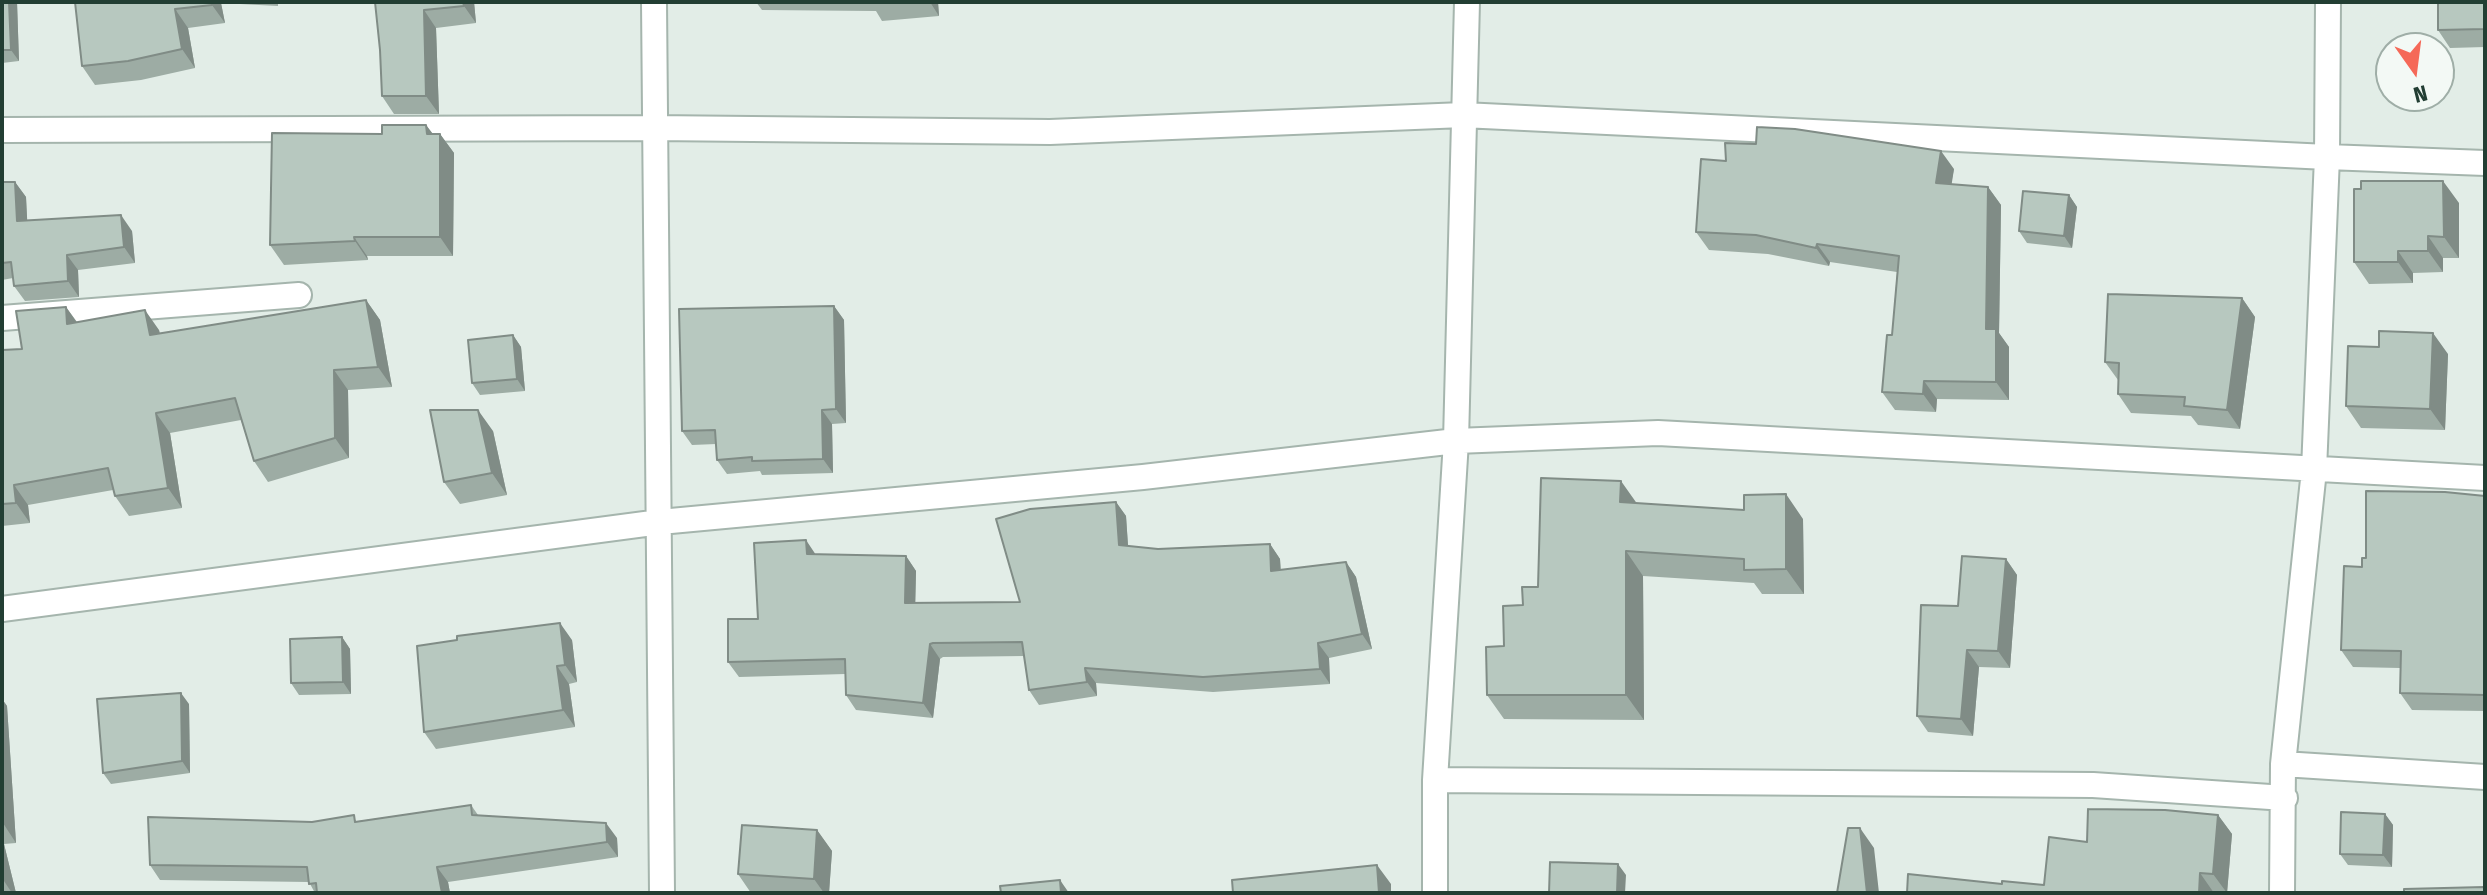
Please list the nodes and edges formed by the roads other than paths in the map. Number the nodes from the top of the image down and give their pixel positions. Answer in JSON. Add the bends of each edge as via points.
{"nodes":[{"id":1,"x":654,"y":2,"type":"edge"},
{"id":2,"x":1467,"y":2,"type":"edge"},
{"id":3,"x":2328,"y":2,"type":"edge"},
{"id":4,"x":1463,"y":115,"type":"junction"},
{"id":5,"x":653,"y":128,"type":"junction"},
{"id":6,"x":2,"y":130,"type":"edge"},
{"id":7,"x":2327,"y":157,"type":"junction"},
{"id":8,"x":2485,"y":163,"type":"edge"},
{"id":9,"x":299,"y":295,"type":"dead end"},
{"id":10,"x":2,"y":318,"type":"edge"},
{"id":11,"x":1456,"y":441,"type":"junction"},
{"id":12,"x":2314,"y":470,"type":"junction"},
{"id":13,"x":2485,"y":478,"type":"edge"},
{"id":14,"x":660,"y":522,"type":"junction"},
{"id":15,"x":2,"y":609,"type":"edge"},
{"id":16,"x":2283,"y":764,"type":"junction"},
{"id":17,"x":2485,"y":777,"type":"edge"},
{"id":18,"x":1435,"y":780,"type":"junction"},
{"id":19,"x":2285,"y":798,"type":"junction"},
{"id":20,"x":662,"y":893,"type":"edge"},
{"id":21,"x":1435,"y":893,"type":"edge"},
{"id":22,"x":2282,"y":893,"type":"edge"}],
"edges":[{"from":1,"to":5,"type":"street"},
{"from":2,"to":4,"type":"street"},
{"from":3,"to":7,"type":"street"},
{"from":4,"to":5,"type":"street","via":[[1050,132]]},
{"from":4,"to":7,"type":"street"},
{"from":4,"to":11,"type":"street"},
{"from":5,"to":6,"type":"street"},
{"from":5,"to":14,"type":"street"},
{"from":7,"to":8,"type":"street"},
{"from":7,"to":12,"type":"street"},
{"from":9,"to":10,"type":"street"},
{"from":11,"to":12,"type":"street","via":[[1658,433]]},
{"from":11,"to":14,"type":"street","via":[[1127,479]]},
{"from":11,"to":18,"type":"street"},
{"from":12,"to":13,"type":"street"},
{"from":12,"to":16,"type":"street"},
{"from":14,"to":15,"type":"street"},
{"from":14,"to":20,"type":"street"},
{"from":16,"to":17,"type":"street"},
{"from":16,"to":19,"type":"street"},
{"from":18,"to":19,"type":"street","via":[[2093,785]]},
{"from":18,"to":21,"type":"street"},
{"from":19,"to":22,"type":"street"}]}
